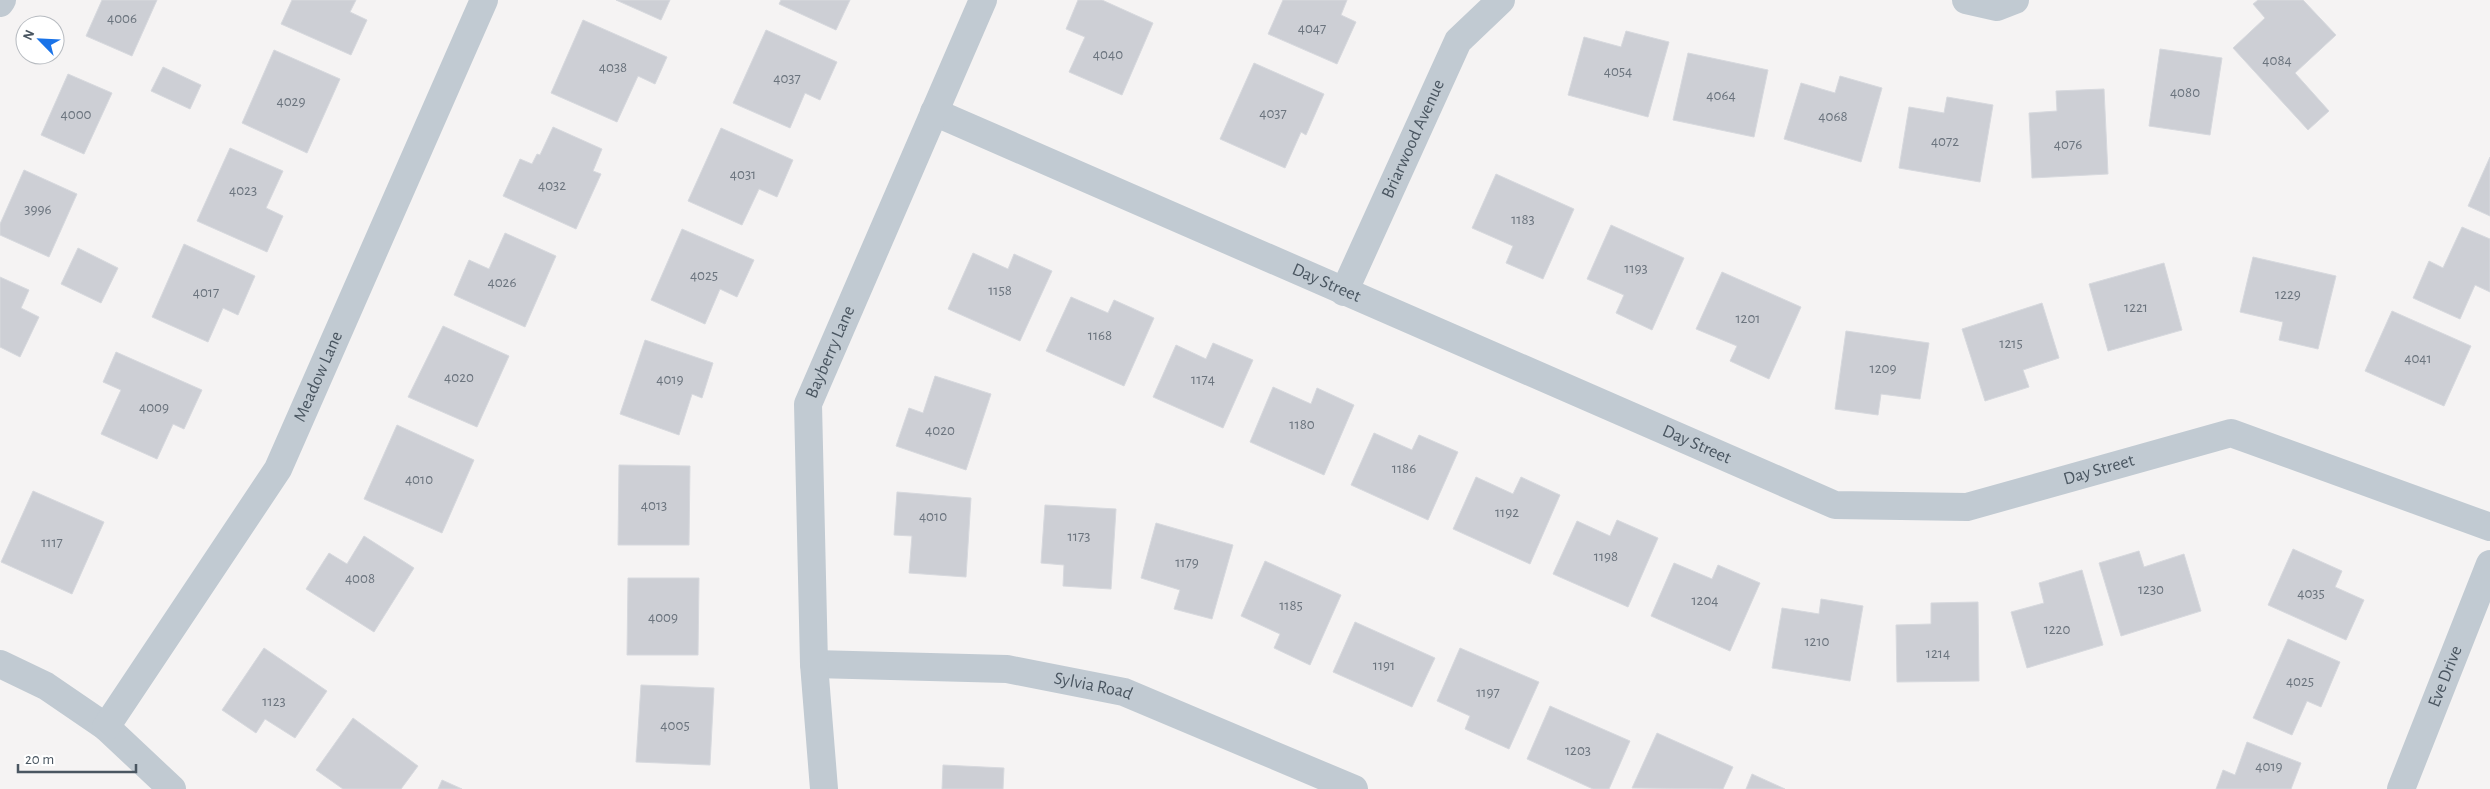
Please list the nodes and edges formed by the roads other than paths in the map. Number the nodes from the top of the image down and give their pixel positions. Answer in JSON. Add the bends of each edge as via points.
{"nodes":[{"id":1,"x":484,"y":0,"type":"edge"},
{"id":2,"x":983,"y":0,"type":"edge"},
{"id":3,"x":1501,"y":0,"type":"edge"},
{"id":4,"x":1966,"y":0,"type":"edge"},
{"id":5,"x":2015,"y":0,"type":"edge"},
{"id":6,"x":934,"y":112,"type":"junction"},
{"id":7,"x":1344,"y":292,"type":"junction"},
{"id":8,"x":2490,"y":527,"type":"edge"},
{"id":9,"x":2490,"y":564,"type":"edge"},
{"id":10,"x":0,"y":664,"type":"edge"},
{"id":11,"x":814,"y":664,"type":"junction"},
{"id":12,"x":106,"y":728,"type":"junction"},
{"id":13,"x":172,"y":789,"type":"edge"},
{"id":14,"x":824,"y":789,"type":"edge"},
{"id":15,"x":1354,"y":789,"type":"edge"},
{"id":16,"x":2400,"y":789,"type":"edge"}],
"edges":[{"from":1,"to":12,"type":"street","name":"Meadow Lane","via":[[278,469]]},
{"from":2,"to":6,"type":"street","name":"Bayberry Lane"},
{"from":3,"to":7,"type":"street","name":"Briarwood Avenue","via":[[1458,41]]},
{"from":4,"to":5,"type":"street","via":[[1997,6]]},
{"from":6,"to":7,"type":"street","name":"Day Street"},
{"from":6,"to":11,"type":"street","name":"Bayberry Lane","via":[[808,404]]},
{"from":7,"to":8,"type":"street","name":"Day Street","via":[[1835,505],[1967,508],[2231,433]]},
{"from":9,"to":16,"type":"street","name":"Eve Drive"},
{"from":10,"to":12,"type":"street","via":[[46,686]]},
{"from":11,"to":14,"type":"street","name":"Bayberry Lane"},
{"from":11,"to":15,"type":"street","name":"Sylvia Road","via":[[1007,669],[1124,692]]},
{"from":12,"to":13,"type":"street"}]}
